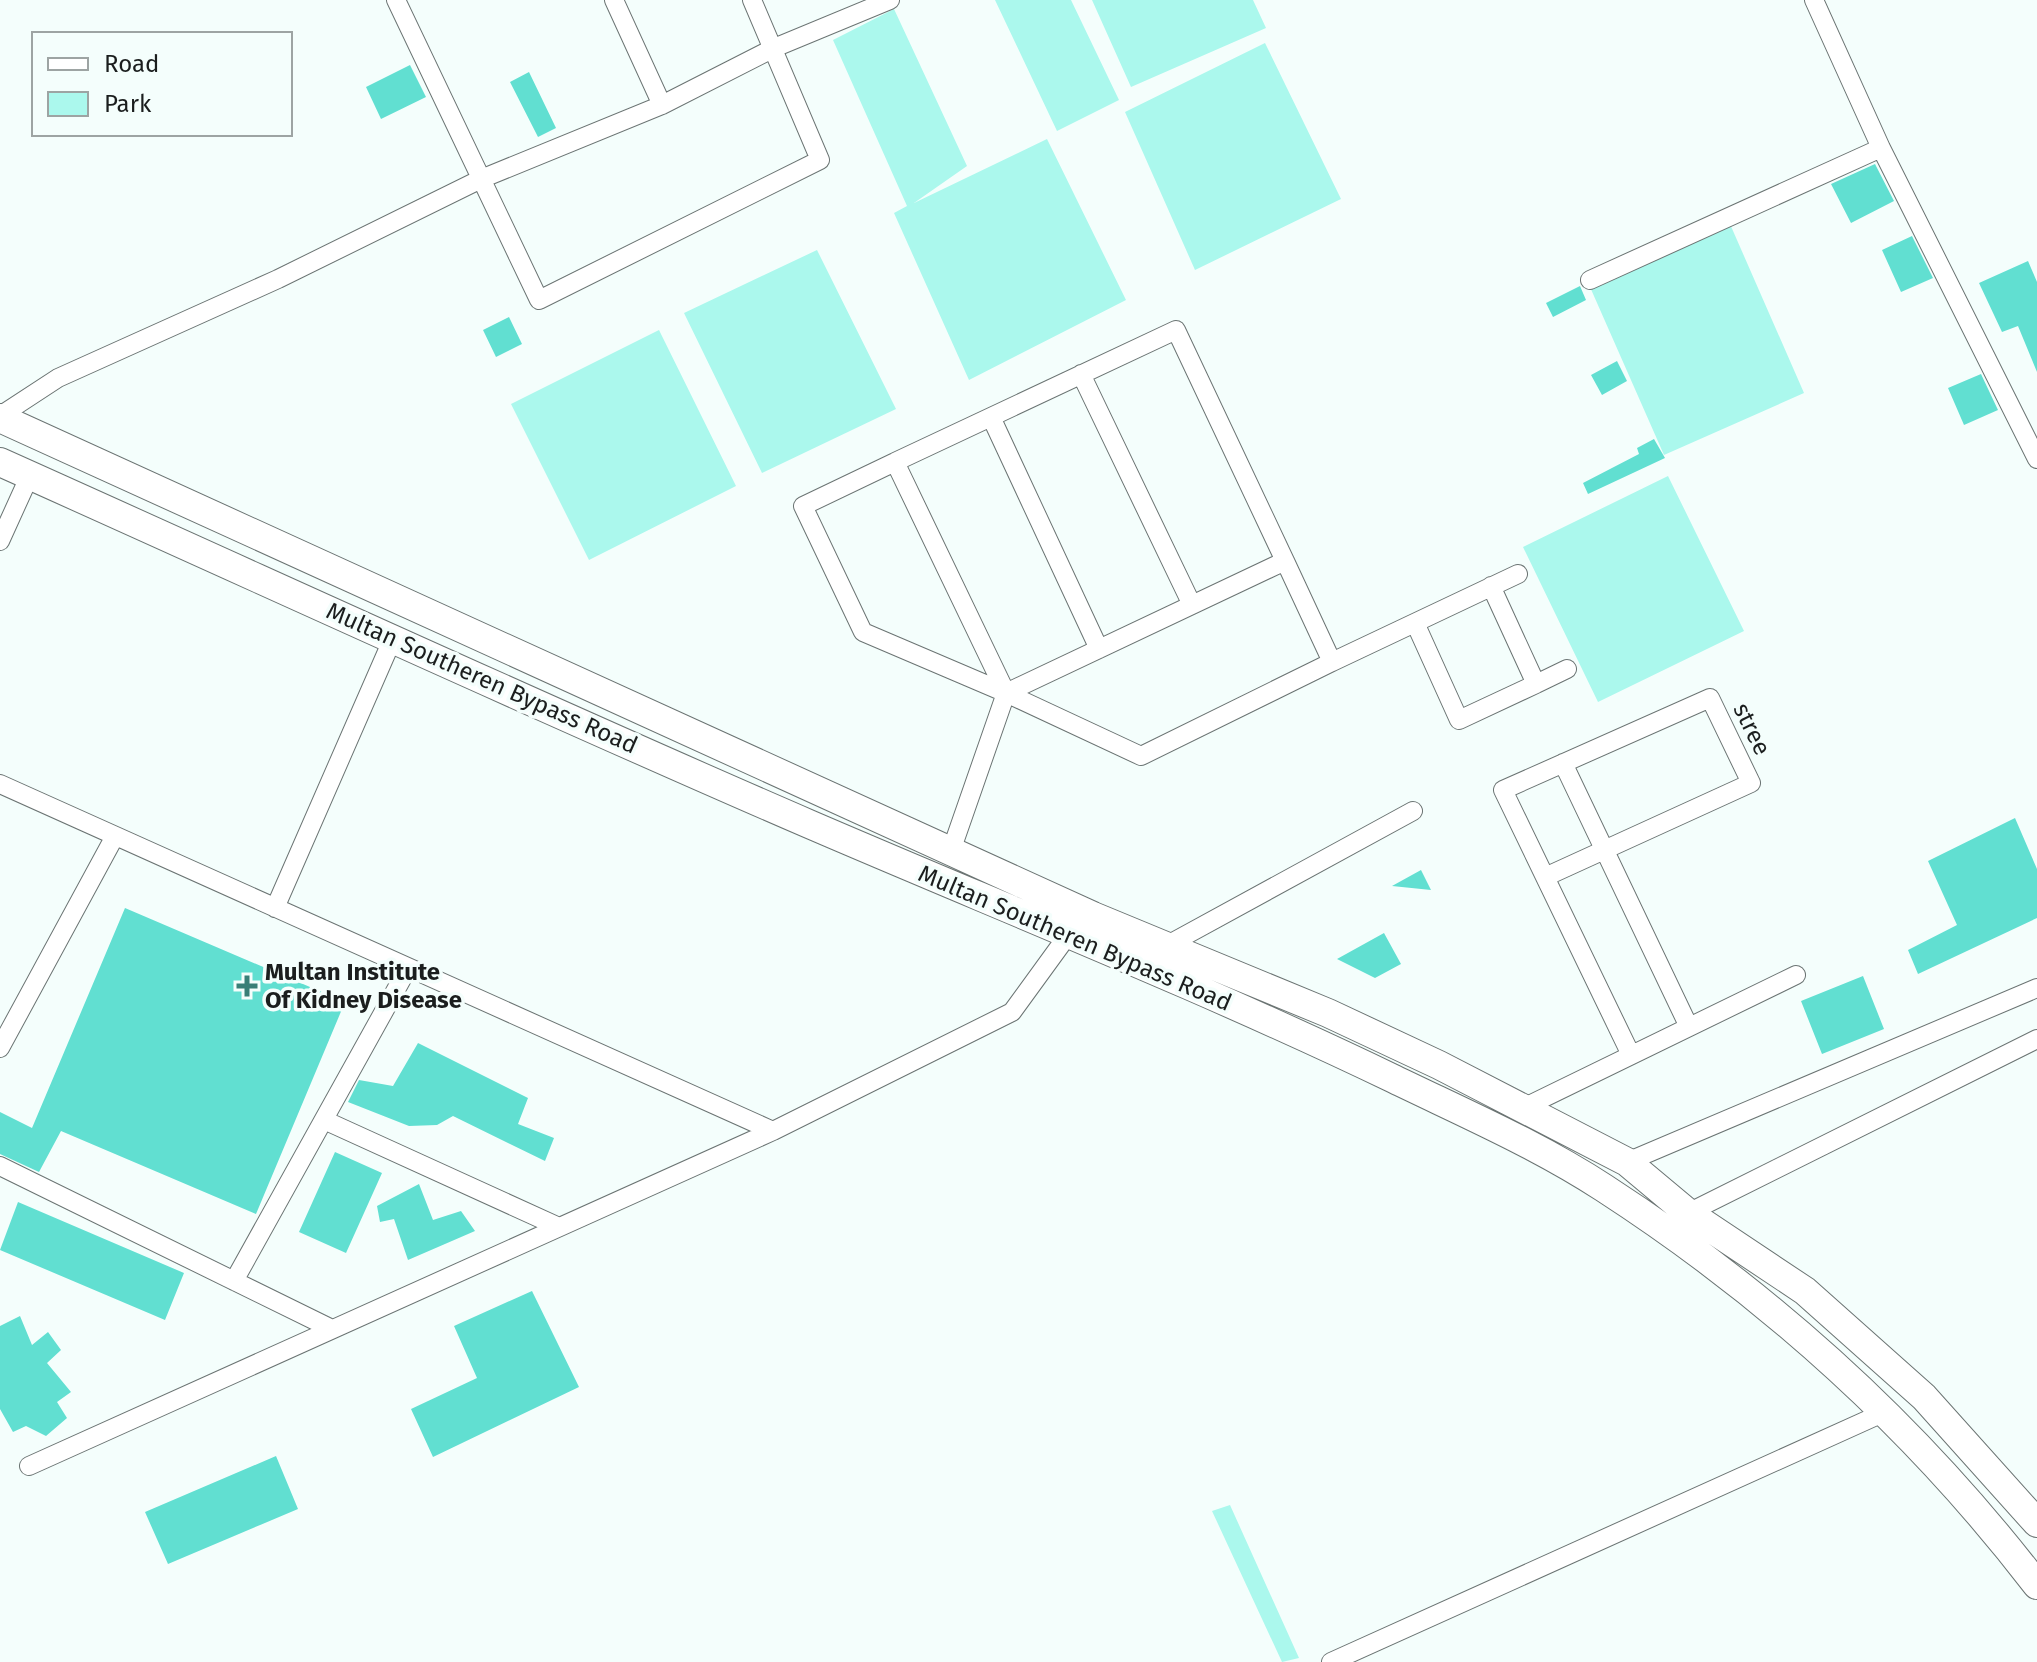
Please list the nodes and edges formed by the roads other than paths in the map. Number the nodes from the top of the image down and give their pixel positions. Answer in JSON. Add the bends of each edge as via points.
{"nodes":[{"id":1,"x":396,"y":0,"type":"edge"},
{"id":2,"x":614,"y":0,"type":"edge"},
{"id":3,"x":752,"y":0,"type":"edge"},
{"id":4,"x":890,"y":0,"type":"edge"},
{"id":5,"x":1814,"y":0,"type":"edge"},
{"id":6,"x":774,"y":48,"type":"junction"},
{"id":7,"x":662,"y":105,"type":"junction"},
{"id":8,"x":1881,"y":148,"type":"junction"},
{"id":9,"x":481,"y":179,"type":"junction"},
{"id":10,"x":1590,"y":280,"type":"dead end"},
{"id":11,"x":1081,"y":374,"type":"junction"},
{"id":12,"x":0,"y":417,"type":"edge"},
{"id":13,"x":991,"y":417,"type":"junction"},
{"id":14,"x":2032,"y":436,"type":"edge"},
{"id":15,"x":2037,"y":459,"type":"edge"},
{"id":16,"x":0,"y":462,"type":"edge"},
{"id":17,"x":895,"y":462,"type":"junction"},
{"id":18,"x":30,"y":475,"type":"junction"},
{"id":19,"x":0,"y":541,"type":"edge"},
{"id":20,"x":1285,"y":561,"type":"junction"},
{"id":21,"x":1518,"y":574,"type":"dead end"},
{"id":22,"x":1491,"y":586,"type":"junction"},
{"id":23,"x":1192,"y":605,"type":"junction"},
{"id":24,"x":1416,"y":625,"type":"junction"},
{"id":25,"x":393,"y":638,"type":"junction"},
{"id":26,"x":1099,"y":649,"type":"junction"},
{"id":27,"x":1332,"y":662,"type":"junction"},
{"id":28,"x":1567,"y":669,"type":"dead end"},
{"id":29,"x":1536,"y":684,"type":"junction"},
{"id":30,"x":1006,"y":693,"type":"junction"},
{"id":31,"x":1563,"y":763,"type":"junction"},
{"id":32,"x":0,"y":784,"type":"edge"},
{"id":33,"x":1413,"y":811,"type":"dead end"},
{"id":34,"x":115,"y":836,"type":"junction"},
{"id":35,"x":951,"y":851,"type":"junction"},
{"id":36,"x":1602,"y":851,"type":"junction"},
{"id":37,"x":1545,"y":877,"type":"junction"},
{"id":38,"x":275,"y":908,"type":"junction"},
{"id":39,"x":1068,"y":935,"type":"junction"},
{"id":40,"x":1164,"y":947,"type":"junction"},
{"id":41,"x":408,"y":968,"type":"junction"},
{"id":42,"x":1796,"y":975,"type":"dead end"},
{"id":43,"x":2037,"y":988,"type":"edge"},
{"id":44,"x":1689,"y":1027,"type":"junction"},
{"id":45,"x":2037,"y":1039,"type":"edge"},
{"id":46,"x":0,"y":1048,"type":"edge"},
{"id":47,"x":1631,"y":1055,"type":"junction"},
{"id":48,"x":1523,"y":1108,"type":"junction"},
{"id":49,"x":324,"y":1120,"type":"junction"},
{"id":50,"x":773,"y":1131,"type":"junction"},
{"id":51,"x":1627,"y":1162,"type":"junction"},
{"id":52,"x":0,"y":1166,"type":"edge"},
{"id":53,"x":1688,"y":1213,"type":"junction"},
{"id":54,"x":559,"y":1227,"type":"junction"},
{"id":55,"x":234,"y":1281,"type":"junction"},
{"id":56,"x":332,"y":1329,"type":"junction"},
{"id":57,"x":1885,"y":1412,"type":"junction"},
{"id":58,"x":29,"y":1466,"type":"dead end"},
{"id":59,"x":2037,"y":1523,"type":"edge"},
{"id":60,"x":2037,"y":1585,"type":"edge"},
{"id":61,"x":1331,"y":1662,"type":"edge"}],
"edges":[{"from":1,"to":9,"type":"street"},
{"from":2,"to":7,"type":"street"},
{"from":3,"to":6,"type":"street"},
{"from":4,"to":6,"type":"street"},
{"from":5,"to":8,"type":"street"},
{"from":6,"to":7,"type":"street"},
{"from":6,"to":9,"type":"street","via":[[820,160],[539,300]]},
{"from":7,"to":9,"type":"street"},
{"from":8,"to":10,"type":"street"},
{"from":8,"to":14,"type":"street"},
{"from":9,"to":12,"type":"street","via":[[278,279],[58,378]]},
{"from":11,"to":13,"type":"street"},
{"from":11,"to":20,"type":"street","via":[[1176,330]]},
{"from":11,"to":23,"type":"street"},
{"from":12,"to":35,"type":"highway","name":"Multan Southeren Bypass Road"},
{"from":13,"to":17,"type":"street"},
{"from":13,"to":26,"type":"street"},
{"from":14,"to":15,"type":"street"},
{"from":16,"to":18,"type":"highway","name":"Multan Southeren Bypass Road"},
{"from":17,"to":30,"type":"street"},
{"from":17,"to":30,"type":"street","via":[[803,506],[863,632]]},
{"from":18,"to":19,"type":"street"},
{"from":18,"to":25,"type":"highway","name":"Multan Southeren Bypass Road"},
{"from":20,"to":23,"type":"street"},
{"from":20,"to":27,"type":"street"},
{"from":21,"to":22,"type":"street"},
{"from":22,"to":24,"type":"street"},
{"from":22,"to":29,"type":"street"},
{"from":23,"to":26,"type":"street"},
{"from":24,"to":27,"type":"street"},
{"from":24,"to":29,"type":"street","via":[[1459,720]]},
{"from":25,"to":38,"type":"street"},
{"from":25,"to":39,"type":"highway","name":"Multan Southeren Bypass Road"},
{"from":26,"to":30,"type":"street"},
{"from":27,"to":30,"type":"street","via":[[1141,756]]},
{"from":28,"to":29,"type":"street"},
{"from":30,"to":35,"type":"street"},
{"from":31,"to":36,"type":"street"},
{"from":31,"to":36,"type":"street","name":"stree","via":[[1710,698],[1751,783]]},
{"from":31,"to":37,"type":"street","name":"stree","via":[[1503,790]]},
{"from":32,"to":34,"type":"street"},
{"from":33,"to":40,"type":"street"},
{"from":34,"to":38,"type":"street"},
{"from":34,"to":46,"type":"street"},
{"from":35,"to":40,"type":"highway","name":"Multan Southeren Bypass Road"},
{"from":36,"to":37,"type":"street","name":"stree"},
{"from":36,"to":44,"type":"street"},
{"from":37,"to":47,"type":"street","name":"stree"},
{"from":38,"to":41,"type":"street"},
{"from":39,"to":50,"type":"street","via":[[1012,1012]]},
{"from":39,"to":57,"type":"highway","name":"Multan Southeren Bypass Road","via":[[1300,1034],[1598,1184],[1692,1248]]},
{"from":40,"to":48,"type":"highway","name":"Multan Southeren Bypass Road","via":[[1328,1013]]},
{"from":41,"to":49,"type":"street"},
{"from":41,"to":50,"type":"street"},
{"from":42,"to":44,"type":"street"},
{"from":43,"to":51,"type":"street"},
{"from":44,"to":47,"type":"street"},
{"from":45,"to":53,"type":"street"},
{"from":47,"to":48,"type":"street"},
{"from":48,"to":51,"type":"highway","name":"Multan Southeren Bypass Road"},
{"from":49,"to":54,"type":"street"},
{"from":49,"to":55,"type":"street"},
{"from":50,"to":54,"type":"street"},
{"from":51,"to":53,"type":"highway","name":"Multan Southeren Bypass Road"},
{"from":52,"to":55,"type":"street"},
{"from":53,"to":59,"type":"highway","name":"Multan Southeren Bypass Road","via":[[1805,1291],[1924,1397]]},
{"from":54,"to":56,"type":"street"},
{"from":55,"to":56,"type":"street"},
{"from":56,"to":58,"type":"street"},
{"from":57,"to":60,"type":"highway","name":"Multan Southeren Bypass Road","via":[[1983,1515]]},
{"from":57,"to":61,"type":"street"}]}
